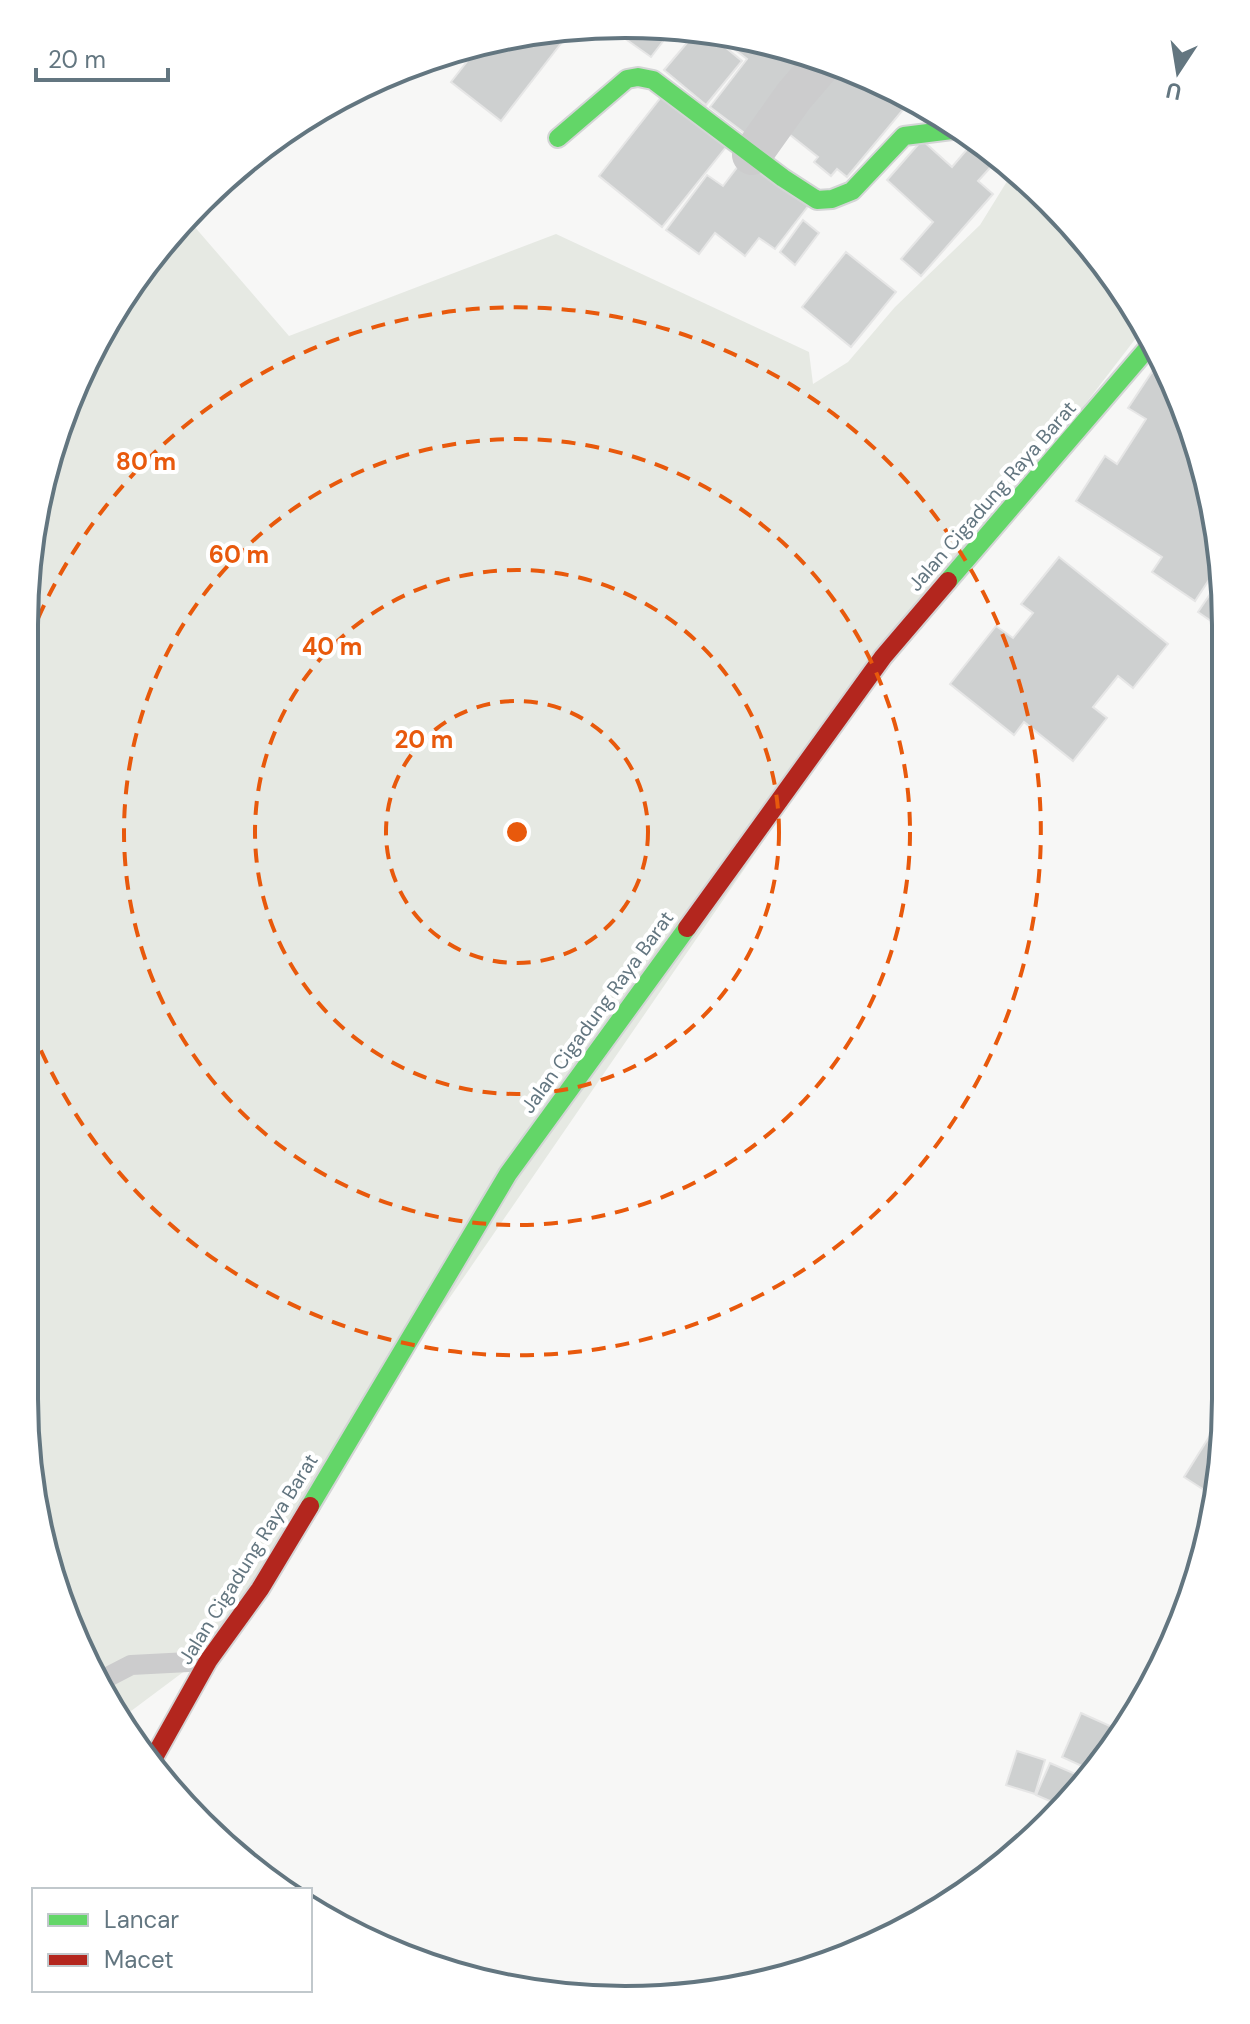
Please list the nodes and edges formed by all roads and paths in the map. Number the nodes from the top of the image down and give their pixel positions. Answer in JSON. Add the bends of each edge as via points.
{"nodes":[{"id":1,"x":816,"y":70,"type":"edge"},
{"id":2,"x":942,"y":131,"type":"edge"},
{"id":3,"x":558,"y":138,"type":"dead end"},
{"id":4,"x":752,"y":155,"type":"junction"},
{"id":5,"x":1144,"y":352,"type":"edge"},
{"id":6,"x":208,"y":1661,"type":"junction"},
{"id":7,"x":109,"y":1677,"type":"edge"},
{"id":8,"x":157,"y":1753,"type":"edge"}],
"edges":[{"from":1,"to":4,"type":"street"},
{"from":2,"to":4,"type":"street","via":[[904,136],[852,191],[832,199],[817,200]]},
{"from":3,"to":4,"type":"street","via":[[627,79],[638,77],[653,80]]},
{"from":5,"to":6,"type":"street","name":"Jalan Cigadung Raya Barat","via":[[883,657],[540,1129],[260,1589]]},
{"from":6,"to":7,"type":"lane","via":[[131,1665]]},
{"from":6,"to":8,"type":"street","name":"Jalan Cigadung Raya Barat"}]}
